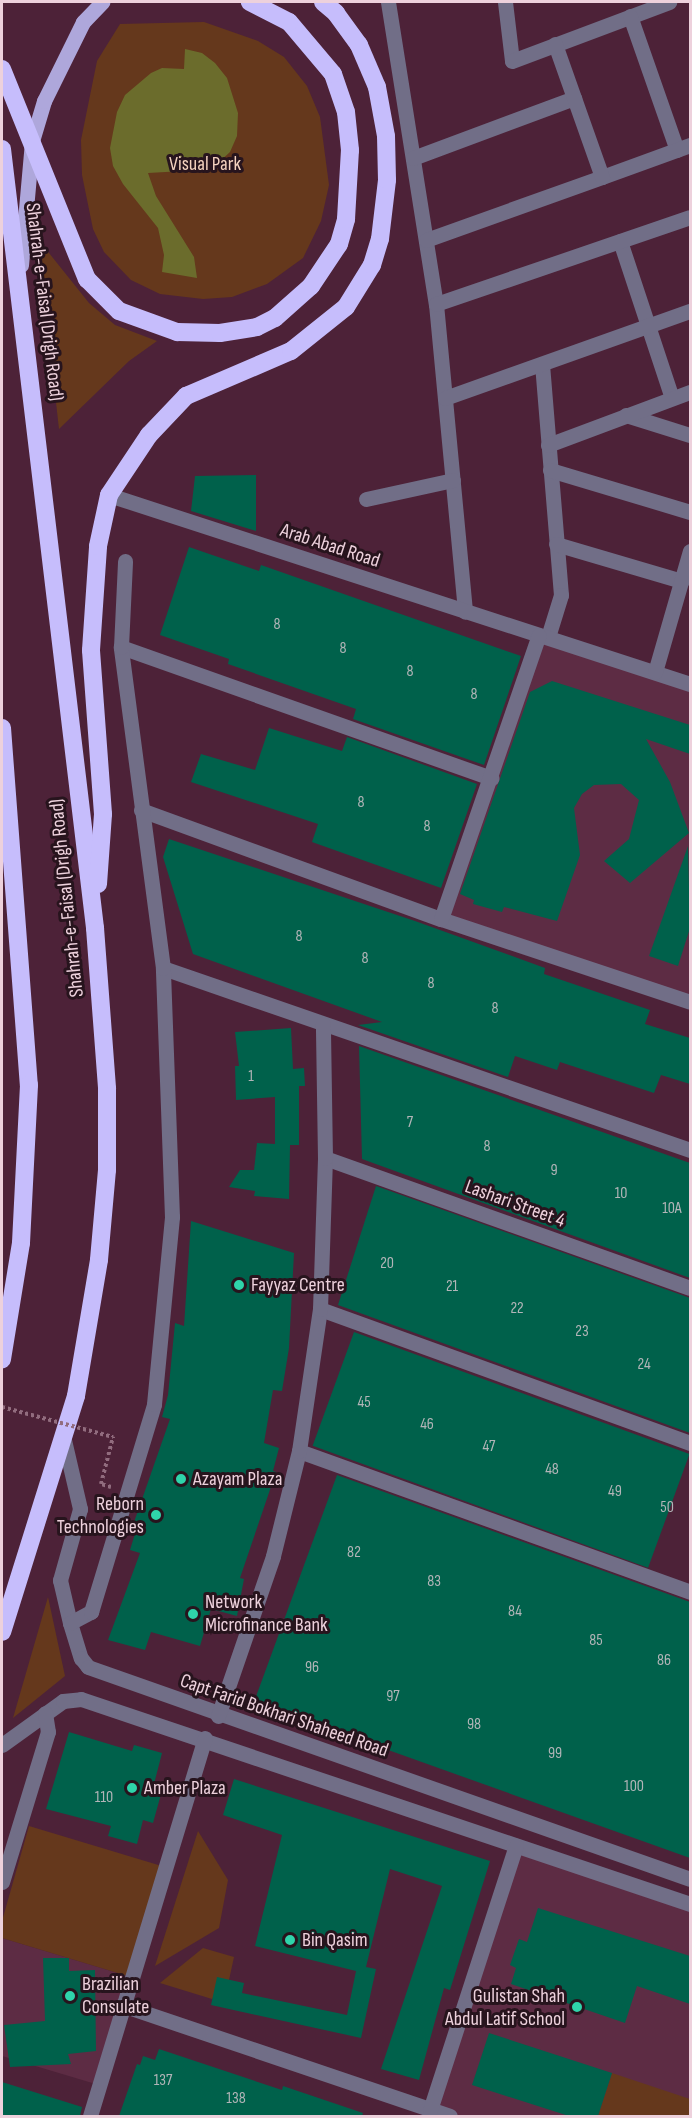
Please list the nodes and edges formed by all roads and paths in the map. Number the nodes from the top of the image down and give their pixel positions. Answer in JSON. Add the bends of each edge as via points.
{"nodes":[{"id":1,"x":102,"y":2,"type":"edge"},
{"id":2,"x":250,"y":2,"type":"edge"},
{"id":3,"x":323,"y":2,"type":"edge"},
{"id":4,"x":388,"y":2,"type":"edge"},
{"id":5,"x":505,"y":2,"type":"edge"},
{"id":6,"x":669,"y":2,"type":"edge"},
{"id":7,"x":630,"y":16,"type":"junction"},
{"id":8,"x":555,"y":44,"type":"junction"},
{"id":9,"x":2,"y":69,"type":"edge"},
{"id":10,"x":574,"y":98,"type":"junction"},
{"id":11,"x":32,"y":141,"type":"junction"},
{"id":12,"x":684,"y":147,"type":"edge"},
{"id":13,"x":2,"y":149,"type":"edge"},
{"id":14,"x":413,"y":158,"type":"junction"},
{"id":15,"x":602,"y":177,"type":"junction"},
{"id":16,"x":690,"y":217,"type":"edge"},
{"id":17,"x":426,"y":240,"type":"junction"},
{"id":18,"x":620,"y":241,"type":"junction"},
{"id":19,"x":20,"y":278,"type":"junction"},
{"id":20,"x":436,"y":304,"type":"junction"},
{"id":21,"x":690,"y":311,"type":"edge"},
{"id":22,"x":648,"y":326,"type":"junction"},
{"id":23,"x":542,"y":364,"type":"junction"},
{"id":24,"x":690,"y":392,"type":"edge"},
{"id":25,"x":445,"y":398,"type":"junction"},
{"id":26,"x":672,"y":398,"type":"junction"},
{"id":27,"x":626,"y":415,"type":"junction"},
{"id":28,"x":690,"y":435,"type":"edge"},
{"id":29,"x":548,"y":445,"type":"junction"},
{"id":30,"x":550,"y":470,"type":"junction"},
{"id":31,"x":453,"y":480,"type":"junction"},
{"id":32,"x":109,"y":495,"type":"junction"},
{"id":33,"x":366,"y":499,"type":"dead end"},
{"id":34,"x":690,"y":513,"type":"edge"},
{"id":35,"x":556,"y":544,"type":"junction"},
{"id":36,"x":690,"y":551,"type":"edge"},
{"id":37,"x":125,"y":561,"type":"dead end"},
{"id":38,"x":682,"y":580,"type":"junction"},
{"id":39,"x":465,"y":612,"type":"junction"},
{"id":40,"x":543,"y":636,"type":"junction"},
{"id":41,"x":121,"y":647,"type":"junction"},
{"id":42,"x":655,"y":672,"type":"junction"},
{"id":43,"x":690,"y":684,"type":"edge"},
{"id":44,"x":2,"y":728,"type":"edge"},
{"id":45,"x":491,"y":778,"type":"junction"},
{"id":46,"x":141,"y":810,"type":"junction"},
{"id":47,"x":441,"y":919,"type":"junction"},
{"id":48,"x":94,"y":928,"type":"junction"},
{"id":49,"x":163,"y":968,"type":"junction"},
{"id":50,"x":690,"y":1002,"type":"edge"},
{"id":51,"x":322,"y":1024,"type":"junction"},
{"id":52,"x":690,"y":1150,"type":"edge"},
{"id":53,"x":325,"y":1158,"type":"junction"},
{"id":54,"x":690,"y":1288,"type":"edge"},
{"id":55,"x":320,"y":1309,"type":"junction"},
{"id":56,"x":6,"y":1314,"type":"edge"},
{"id":57,"x":2,"y":1359,"type":"edge"},
{"id":58,"x":2,"y":1407,"type":"edge"},
{"id":59,"x":64,"y":1440,"type":"junction"},
{"id":60,"x":690,"y":1443,"type":"edge"},
{"id":61,"x":299,"y":1451,"type":"junction"},
{"id":62,"x":101,"y":1484,"type":"dead end"},
{"id":63,"x":690,"y":1592,"type":"edge"},
{"id":64,"x":69,"y":1623,"type":"junction"},
{"id":65,"x":2,"y":1632,"type":"edge"},
{"id":66,"x":45,"y":1713,"type":"junction"},
{"id":67,"x":218,"y":1716,"type":"junction"},
{"id":68,"x":205,"y":1738,"type":"junction"},
{"id":69,"x":2,"y":1745,"type":"edge"},
{"id":70,"x":516,"y":1846,"type":"junction"},
{"id":71,"x":690,"y":1879,"type":"edge"},
{"id":72,"x":2,"y":1882,"type":"edge"},
{"id":73,"x":690,"y":1904,"type":"edge"},
{"id":74,"x":122,"y":2005,"type":"junction"},
{"id":75,"x":430,"y":2110,"type":"junction"},
{"id":76,"x":90,"y":2116,"type":"edge"},
{"id":77,"x":450,"y":2116,"type":"edge"}],
"edges":[{"from":1,"to":11,"type":"main road","via":[[83,22],[64,57]]},
{"from":2,"to":11,"type":"highway","via":[[289,22],[333,74],[346,112],[350,160],[346,219],[326,266],[311,286],[275,318],[257,327],[220,333],[177,332],[119,311],[87,279]]},
{"from":3,"to":32,"type":"highway","via":[[359,45],[377,87],[386,136],[387,180],[380,239],[372,265],[346,307],[310,339],[258,367],[186,396],[149,435]]},
{"from":4,"to":14,"type":"street"},
{"from":5,"to":8,"type":"street","via":[[512,61]]},
{"from":6,"to":7,"type":"street"},
{"from":7,"to":8,"type":"street"},
{"from":7,"to":12,"type":"street"},
{"from":8,"to":10,"type":"street"},
{"from":9,"to":11,"type":"highway"},
{"from":10,"to":14,"type":"street"},
{"from":10,"to":15,"type":"street"},
{"from":11,"to":19,"type":"main road"},
{"from":12,"to":15,"type":"street"},
{"from":13,"to":19,"type":"highway","name":"Shahrah-e-Faisal (Drigh Road)"},
{"from":14,"to":17,"type":"street"},
{"from":15,"to":17,"type":"street"},
{"from":16,"to":18,"type":"street"},
{"from":17,"to":20,"type":"street"},
{"from":18,"to":20,"type":"street"},
{"from":18,"to":22,"type":"street"},
{"from":19,"to":48,"type":"highway","name":"Shahrah-e-Faisal (Drigh Road)"},
{"from":20,"to":25,"type":"street"},
{"from":21,"to":22,"type":"street"},
{"from":22,"to":23,"type":"street"},
{"from":22,"to":26,"type":"street"},
{"from":23,"to":25,"type":"street"},
{"from":23,"to":29,"type":"street"},
{"from":24,"to":26,"type":"street"},
{"from":25,"to":31,"type":"street"},
{"from":26,"to":27,"type":"street"},
{"from":27,"to":28,"type":"street"},
{"from":27,"to":29,"type":"street"},
{"from":29,"to":30,"type":"street"},
{"from":30,"to":34,"type":"street"},
{"from":30,"to":35,"type":"street"},
{"from":31,"to":33,"type":"street"},
{"from":31,"to":39,"type":"street"},
{"from":32,"to":39,"type":"street","name":"Arab Abad Road"},
{"from":32,"to":48,"type":"highway","via":[[98,546],[91,650],[103,814]]},
{"from":35,"to":38,"type":"street"},
{"from":35,"to":40,"type":"street","via":[[561,595]]},
{"from":36,"to":38,"type":"street"},
{"from":37,"to":41,"type":"street"},
{"from":38,"to":42,"type":"street"},
{"from":39,"to":40,"type":"street","name":"Arab Abad Road"},
{"from":40,"to":42,"type":"street","name":"Arab Abad Road"},
{"from":40,"to":45,"type":"street"},
{"from":41,"to":45,"type":"street"},
{"from":41,"to":46,"type":"street"},
{"from":42,"to":43,"type":"street","name":"Arab Abad Road"},
{"from":44,"to":56,"type":"highway","via":[[29,1085],[21,1243]]},
{"from":45,"to":47,"type":"street"},
{"from":46,"to":47,"type":"street"},
{"from":46,"to":49,"type":"street"},
{"from":47,"to":50,"type":"street"},
{"from":48,"to":59,"type":"highway","name":"Shahrah-e-Faisal (Drigh Road)","via":[[107,1089],[107,1170],[82,1365]]},
{"from":49,"to":51,"type":"street"},
{"from":49,"to":64,"type":"street","via":[[172,1217],[154,1404],[91,1611]]},
{"from":51,"to":52,"type":"street"},
{"from":51,"to":53,"type":"street"},
{"from":53,"to":54,"type":"street","name":"Lashari Street 4"},
{"from":53,"to":55,"type":"street"},
{"from":55,"to":60,"type":"street"},
{"from":55,"to":61,"type":"street"},
{"from":56,"to":57,"type":"highway"},
{"from":58,"to":62,"type":"path","bridge":true,"via":[[113,1437]]},
{"from":59,"to":64,"type":"street","name":"Capt Farid Bokhari Shaheed Road","via":[[80,1509],[60,1580]]},
{"from":59,"to":65,"type":"highway","name":"Shahrah-e-Faisal (Drigh Road)"},
{"from":61,"to":63,"type":"street"},
{"from":61,"to":67,"type":"street","via":[[273,1556]]},
{"from":64,"to":67,"type":"street","name":"Capt Farid Bokhari Shaheed Road","via":[[88,1667]]},
{"from":66,"to":68,"type":"street","via":[[63,1701],[81,1699]]},
{"from":66,"to":69,"type":"street"},
{"from":66,"to":72,"type":"street","via":[[48,1732]]},
{"from":67,"to":71,"type":"street","name":"Capt Farid Bokhari Shaheed Road"},
{"from":68,"to":70,"type":"street"},
{"from":68,"to":74,"type":"street"},
{"from":70,"to":73,"type":"street"},
{"from":70,"to":75,"type":"street"},
{"from":74,"to":75,"type":"street"},
{"from":74,"to":76,"type":"street"},
{"from":75,"to":77,"type":"street"}]}
